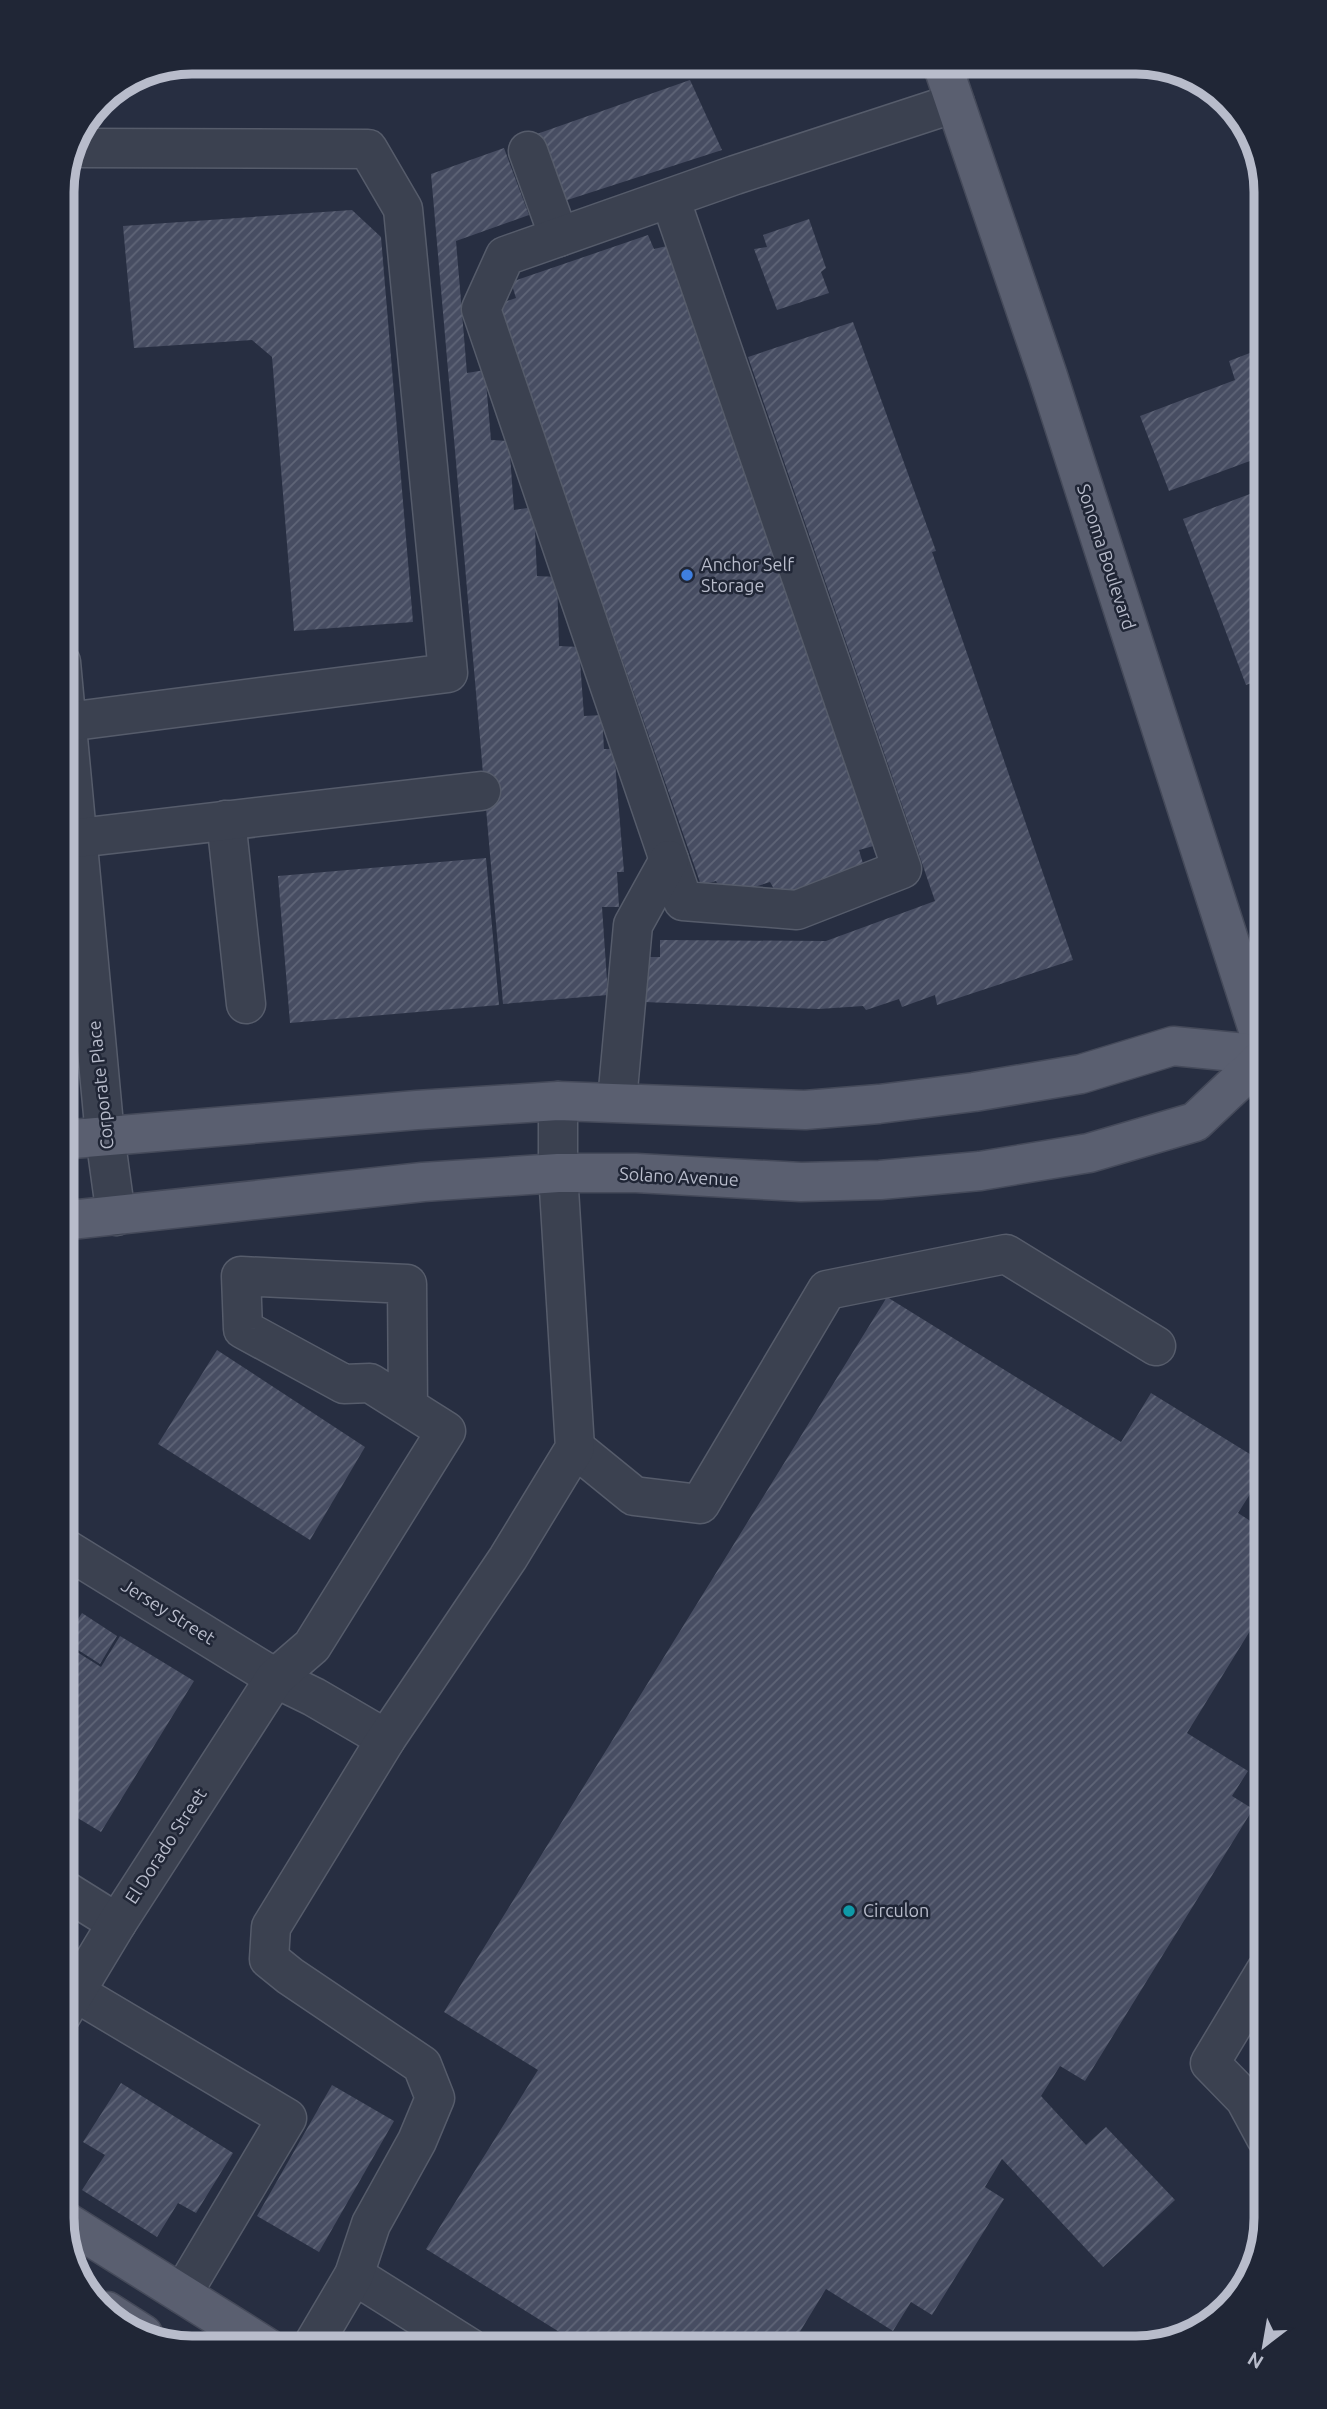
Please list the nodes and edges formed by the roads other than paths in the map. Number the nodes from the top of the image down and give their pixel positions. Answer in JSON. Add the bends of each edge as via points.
{"nodes":[{"id":1,"x":945,"y":74,"type":"edge"},
{"id":2,"x":955,"y":103,"type":"junction"},
{"id":3,"x":81,"y":148,"type":"edge"},
{"id":4,"x":528,"y":151,"type":"dead end"},
{"id":5,"x":670,"y":198,"type":"junction"},
{"id":6,"x":559,"y":237,"type":"junction"},
{"id":7,"x":74,"y":721,"type":"edge"},
{"id":8,"x":481,"y":791,"type":"dead end"},
{"id":9,"x":74,"y":796,"type":"edge"},
{"id":10,"x":226,"y":820,"type":"junction"},
{"id":11,"x":78,"y":838,"type":"junction"},
{"id":12,"x":669,"y":860,"type":"junction"},
{"id":13,"x":74,"y":880,"type":"edge"},
{"id":14,"x":74,"y":915,"type":"edge"},
{"id":15,"x":246,"y":1004,"type":"dead end"},
{"id":16,"x":1254,"y":1018,"type":"edge"},
{"id":17,"x":1254,"y":1054,"type":"edge"},
{"id":18,"x":1254,"y":1066,"type":"edge"},
{"id":19,"x":558,"y":1101,"type":"junction"},
{"id":20,"x":617,"y":1101,"type":"junction"},
{"id":21,"x":105,"y":1136,"type":"junction"},
{"id":22,"x":74,"y":1139,"type":"edge"},
{"id":23,"x":558,"y":1173,"type":"junction"},
{"id":24,"x":116,"y":1216,"type":"junction"},
{"id":25,"x":74,"y":1220,"type":"edge"},
{"id":26,"x":1156,"y":1346,"type":"dead end"},
{"id":27,"x":408,"y":1407,"type":"junction"},
{"id":28,"x":575,"y":1448,"type":"junction"},
{"id":29,"x":74,"y":1554,"type":"edge"},
{"id":30,"x":275,"y":1678,"type":"junction"},
{"id":31,"x":386,"y":1739,"type":"junction"},
{"id":32,"x":74,"y":1896,"type":"edge"},
{"id":33,"x":117,"y":1923,"type":"junction"},
{"id":34,"x":1254,"y":1990,"type":"edge"},
{"id":35,"x":74,"y":1994,"type":"edge"},
{"id":36,"x":74,"y":2007,"type":"edge"},
{"id":37,"x":1254,"y":2116,"type":"edge"},
{"id":38,"x":75,"y":2227,"type":"edge"},
{"id":39,"x":354,"y":2275,"type":"junction"},
{"id":40,"x":182,"y":2294,"type":"junction"},
{"id":41,"x":249,"y":2335,"type":"edge"},
{"id":42,"x":318,"y":2335,"type":"edge"},
{"id":43,"x":450,"y":2335,"type":"edge"}],
"edges":[{"from":1,"to":2,"type":"main road","name":"Sonoma Boulevard"},
{"from":2,"to":5,"type":"street"},
{"from":2,"to":16,"type":"main road","name":"Sonoma Boulevard","via":[[1048,376]]},
{"from":3,"to":7,"type":"street","via":[[368,149],[403,209],[448,673]]},
{"from":4,"to":6,"type":"street"},
{"from":5,"to":6,"type":"street"},
{"from":5,"to":12,"type":"street","via":[[902,869],[797,910],[683,901]]},
{"from":6,"to":12,"type":"street","via":[[505,256],[481,309]]},
{"from":8,"to":10,"type":"street"},
{"from":9,"to":11,"type":"street","name":"Corporate Place"},
{"from":10,"to":11,"type":"street"},
{"from":10,"to":15,"type":"street"},
{"from":11,"to":13,"type":"street","name":"Corporate Place"},
{"from":12,"to":20,"type":"street","via":[[633,925]]},
{"from":14,"to":21,"type":"street","name":"Corporate Place"},
{"from":17,"to":20,"type":"main road","name":"Solano Avenue","via":[[1173,1046],[1082,1074],[974,1092],[817,1109]]},
{"from":18,"to":23,"type":"main road","name":"Solano Avenue","via":[[1195,1122],[1089,1153],[980,1171],[801,1182]]},
{"from":19,"to":20,"type":"main road","name":"Solano Avenue"},
{"from":19,"to":21,"type":"main road","name":"Solano Avenue"},
{"from":19,"to":23,"type":"street"},
{"from":21,"to":22,"type":"main road","name":"Solano Avenue"},
{"from":21,"to":24,"type":"street","name":"Corporate Place"},
{"from":23,"to":24,"type":"main road","name":"Solano Avenue","via":[[423,1182]]},
{"from":23,"to":28,"type":"street"},
{"from":24,"to":25,"type":"main road","name":"Solano Avenue"},
{"from":26,"to":28,"type":"street","via":[[1006,1254],[827,1290],[700,1504],[634,1496]]},
{"from":27,"to":27,"type":"street","via":[[370,1383],[344,1384],[243,1329],[241,1276],[407,1284]]},
{"from":27,"to":30,"type":"street","name":"El Dorado Street","via":[[446,1431],[312,1646]]},
{"from":28,"to":31,"type":"street","via":[[508,1558]]},
{"from":29,"to":30,"type":"street","name":"Jersey Street"},
{"from":30,"to":31,"type":"street","name":"Jersey Street"},
{"from":30,"to":33,"type":"street","name":"El Dorado Street"},
{"from":31,"to":39,"type":"street","via":[[271,1927],[270,1938],[269,1959],[422,2064],[435,2098],[371,2224]]},
{"from":32,"to":33,"type":"street"},
{"from":33,"to":35,"type":"street","name":"El Dorado Street"},
{"from":34,"to":37,"type":"street","via":[[1210,2063],[1245,2099]]},
{"from":36,"to":40,"type":"street","via":[[287,2119]]},
{"from":38,"to":40,"type":"main road"},
{"from":39,"to":42,"type":"street"},
{"from":39,"to":43,"type":"street"},
{"from":40,"to":41,"type":"main road"}]}
